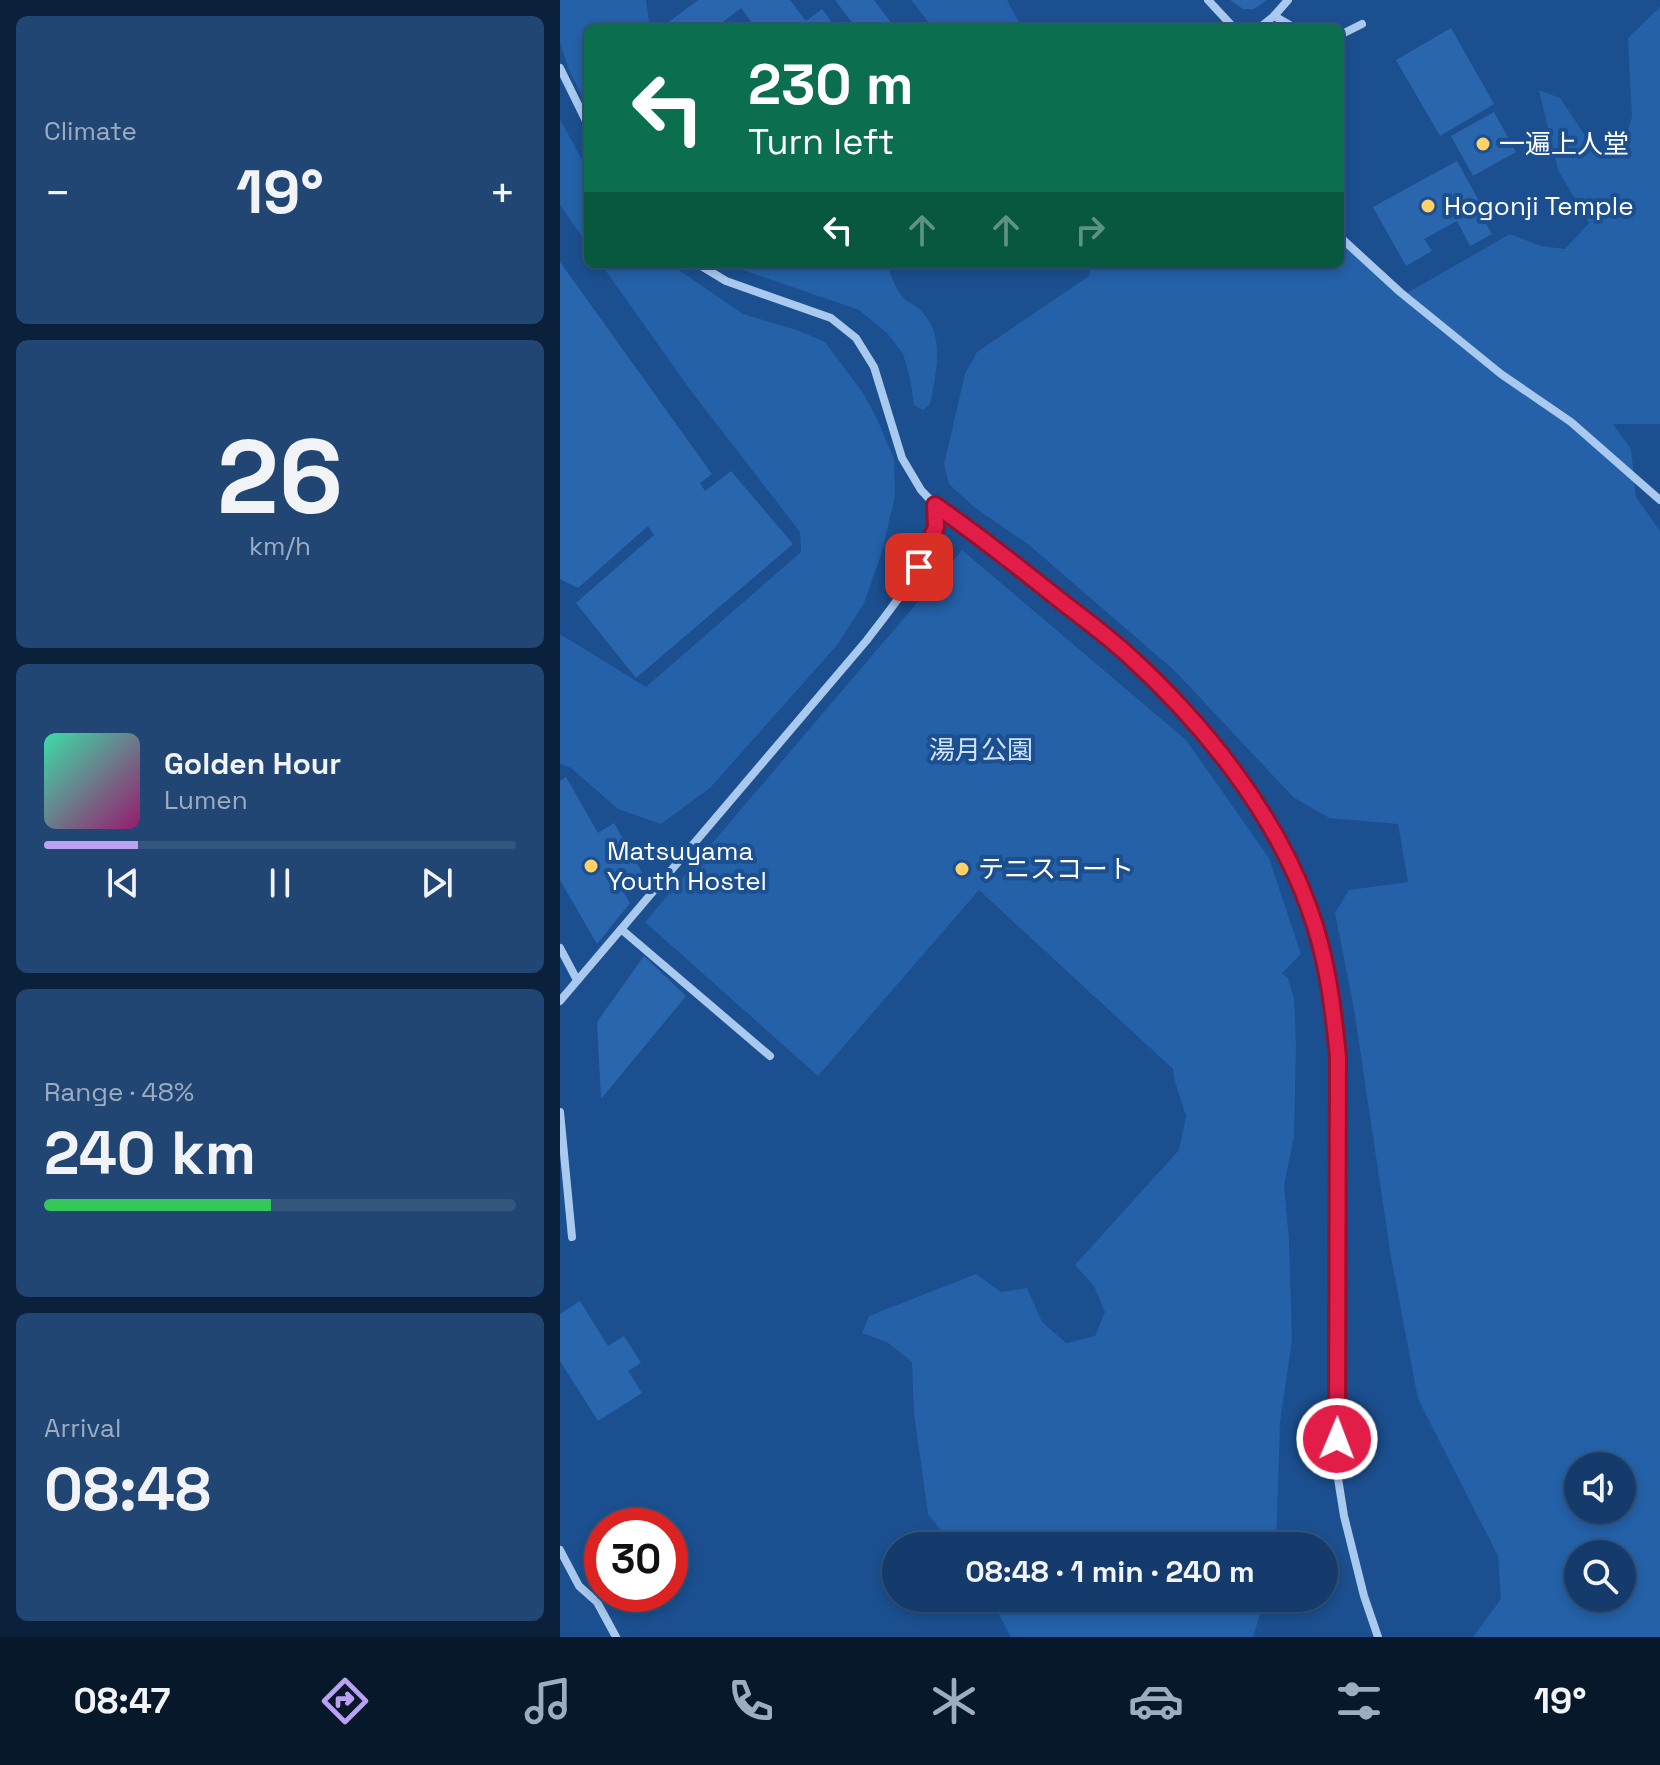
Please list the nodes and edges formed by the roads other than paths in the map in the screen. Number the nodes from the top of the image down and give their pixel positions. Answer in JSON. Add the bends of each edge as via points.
{"nodes":[{"id":1,"x":1208,"y":0,"type":"edge"},
{"id":2,"x":1288,"y":0,"type":"edge"},
{"id":3,"x":1274,"y":16,"type":"junction"},
{"id":4,"x":1230,"y":24,"type":"edge"},
{"id":5,"x":1264,"y":24,"type":"edge"},
{"id":6,"x":1288,"y":24,"type":"edge"},
{"id":7,"x":1362,"y":24,"type":"dead end"},
{"id":8,"x":1344,"y":33,"type":"edge"},
{"id":9,"x":560,"y":68,"type":"edge"},
{"id":10,"x":584,"y":117,"type":"edge"},
{"id":11,"x":1344,"y":241,"type":"edge"},
{"id":12,"x":705,"y":268,"type":"edge"},
{"id":13,"x":1660,"y":500,"type":"edge"},
{"id":14,"x":935,"y":505,"type":"junction"},
{"id":15,"x":621,"y":929,"type":"junction"},
{"id":16,"x":560,"y":948,"type":"edge"},
{"id":17,"x":577,"y":980,"type":"junction"},
{"id":18,"x":560,"y":1001,"type":"edge"},
{"id":19,"x":770,"y":1056,"type":"dead end"},
{"id":20,"x":560,"y":1112,"type":"edge"},
{"id":21,"x":572,"y":1237,"type":"dead end"},
{"id":22,"x":560,"y":1550,"type":"edge"},
{"id":23,"x":616,"y":1637,"type":"edge"},
{"id":24,"x":1378,"y":1637,"type":"edge"}],
"edges":[{"from":1,"to":4,"type":"street"},
{"from":2,"to":3,"type":"street"},
{"from":3,"to":5,"type":"street"},
{"from":3,"to":6,"type":"street"},
{"from":7,"to":8,"type":"street"},
{"from":9,"to":10,"type":"street"},
{"from":11,"to":13,"type":"street","via":[[1400,292],[1501,374],[1571,422]]},
{"from":12,"to":14,"type":"street","via":[[726,281],[831,318],[856,338],[874,367],[902,458]]},
{"from":14,"to":15,"type":"street","via":[[936,527],[929,547],[896,601]]},
{"from":14,"to":24,"type":"street","via":[[1163,688],[1241,780],[1294,870],[1310,909],[1332,996],[1338,1057],[1336,1466],[1350,1543]]},
{"from":15,"to":17,"type":"street"},
{"from":15,"to":19,"type":"street"},
{"from":16,"to":17,"type":"street"},
{"from":17,"to":18,"type":"street"},
{"from":20,"to":21,"type":"street"},
{"from":22,"to":23,"type":"street"}]}
